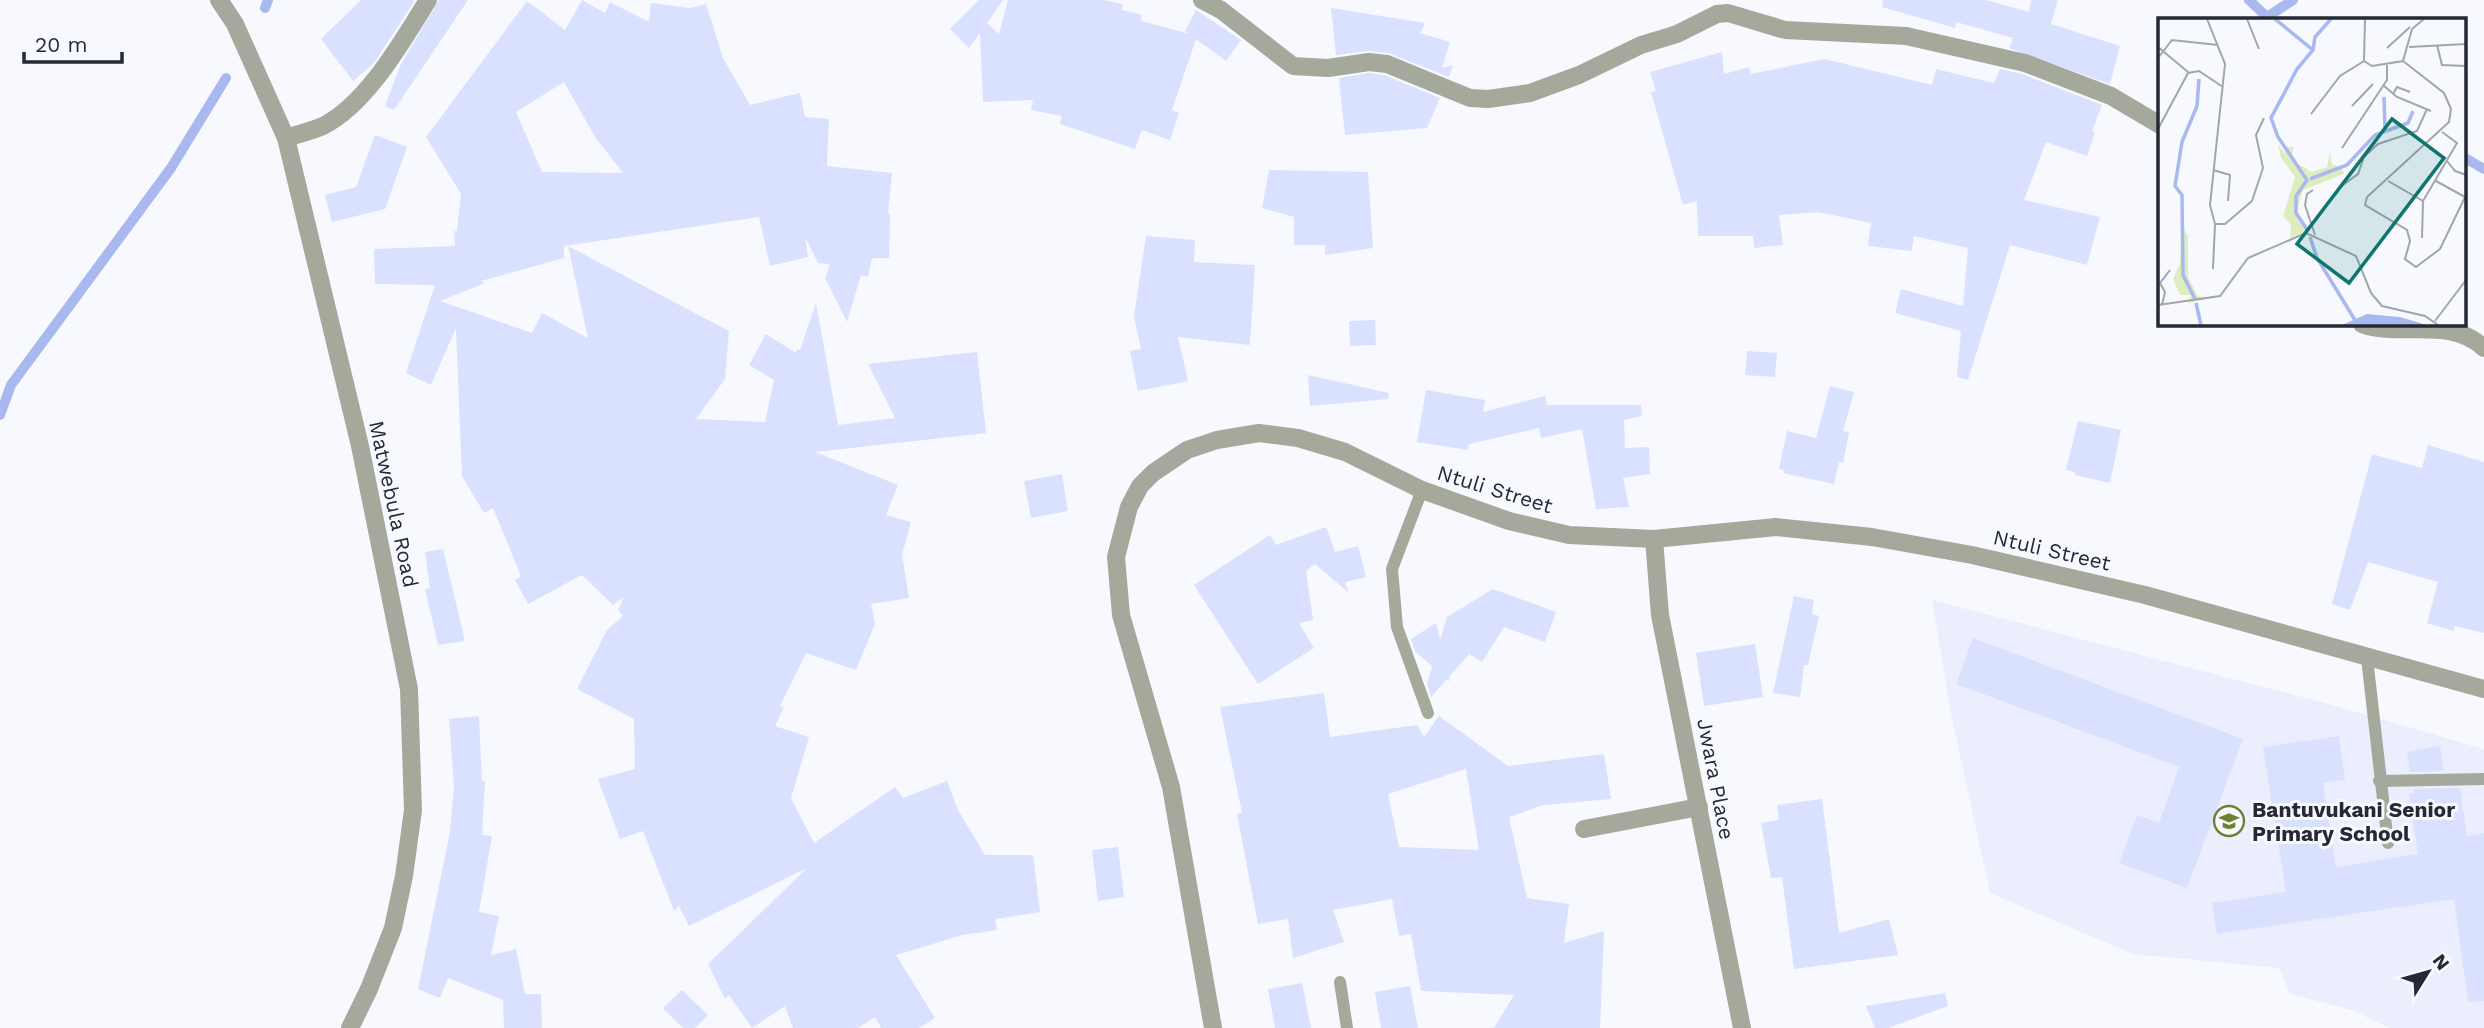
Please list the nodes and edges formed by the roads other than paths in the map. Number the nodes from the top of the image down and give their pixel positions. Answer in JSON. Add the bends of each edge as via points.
{"nodes":[{"id":1,"x":219,"y":0,"type":"edge"},
{"id":2,"x":428,"y":0,"type":"edge"},
{"id":3,"x":1202,"y":0,"type":"edge"},
{"id":4,"x":2158,"y":124,"type":"edge"},
{"id":5,"x":286,"y":138,"type":"junction"},
{"id":6,"x":2368,"y":326,"type":"edge"},
{"id":7,"x":2484,"y":348,"type":"edge"},
{"id":8,"x":1422,"y":490,"type":"junction"},
{"id":9,"x":1654,"y":538,"type":"junction"},
{"id":10,"x":2367,"y":658,"type":"junction"},
{"id":11,"x":2484,"y":689,"type":"edge"},
{"id":12,"x":1428,"y":713,"type":"dead end"},
{"id":13,"x":2484,"y":779,"type":"edge"},
{"id":14,"x":2379,"y":781,"type":"junction"},
{"id":15,"x":1699,"y":807,"type":"junction"},
{"id":16,"x":1584,"y":829,"type":"dead end"},
{"id":17,"x":2388,"y":844,"type":"dead end"},
{"id":18,"x":1340,"y":982,"type":"dead end"},
{"id":19,"x":350,"y":1028,"type":"edge"},
{"id":20,"x":1213,"y":1028,"type":"edge"},
{"id":21,"x":1347,"y":1028,"type":"edge"},
{"id":22,"x":1742,"y":1028,"type":"edge"}],
"edges":[{"from":1,"to":5,"type":"street","name":"Matwebula Road","via":[[235,24]]},
{"from":2,"to":5,"type":"street","via":[[358,98],[324,125]]},
{"from":3,"to":4,"type":"street","via":[[1293,66],[1387,64],[1470,98],[1530,93],[1728,13],[1785,30],[1906,36],[2025,62],[2111,96]]},
{"from":5,"to":19,"type":"street","name":"Matwebula Road","via":[[360,446],[412,730],[413,810],[404,876],[393,928]]},
{"from":6,"to":7,"type":"street","via":[[2382,331],[2433,328],[2465,335]]},
{"from":8,"to":9,"type":"street","name":"Ntuli Street","via":[[1509,521],[1569,535]]},
{"from":8,"to":12,"type":"lane","via":[[1392,569],[1397,627]]},
{"from":8,"to":20,"type":"street","name":"Ntuli Street","via":[[1345,452],[1298,438],[1259,433],[1187,450],[1153,472],[1129,507],[1116,557],[1121,615],[1171,787]]},
{"from":9,"to":10,"type":"street","name":"Ntuli Street","via":[[1776,527],[1872,537],[2146,595]]},
{"from":9,"to":15,"type":"street","name":"Jwara Place","via":[[1660,615]]},
{"from":10,"to":11,"type":"street","name":"Ntuli Street"},
{"from":10,"to":14,"type":"lane"},
{"from":13,"to":14,"type":"lane"},
{"from":14,"to":17,"type":"lane"},
{"from":15,"to":16,"type":"street"},
{"from":15,"to":22,"type":"street","name":"Jwara Place"},
{"from":18,"to":21,"type":"lane"}]}
